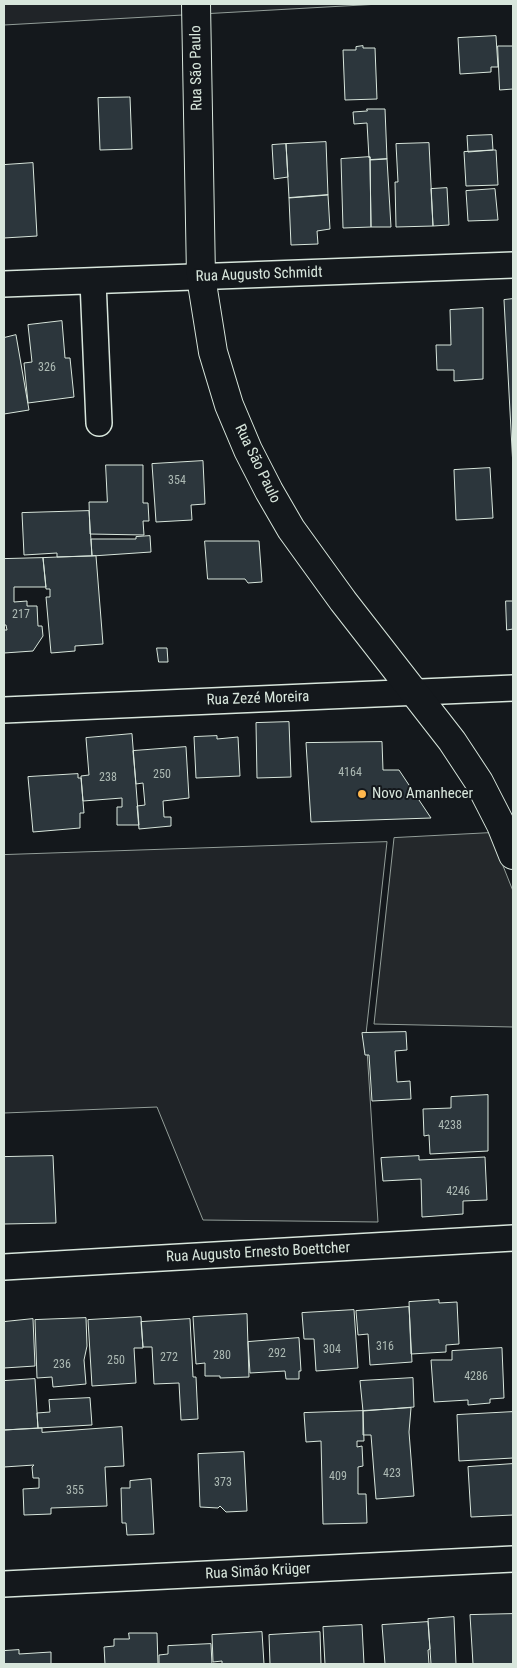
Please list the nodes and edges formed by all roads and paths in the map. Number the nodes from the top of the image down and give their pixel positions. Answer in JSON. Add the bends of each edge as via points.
{"nodes":[{"id":1,"x":196,"y":4,"type":"edge"},
{"id":2,"x":513,"y":265,"type":"edge"},
{"id":3,"x":201,"y":277,"type":"junction"},
{"id":4,"x":93,"y":280,"type":"junction"},
{"id":5,"x":4,"y":284,"type":"edge"},
{"id":6,"x":99,"y":422,"type":"dead end"},
{"id":7,"x":513,"y":688,"type":"edge"},
{"id":8,"x":415,"y":693,"type":"junction"},
{"id":9,"x":4,"y":710,"type":"edge"},
{"id":10,"x":513,"y":855,"type":"edge"},
{"id":11,"x":513,"y":1238,"type":"edge"},
{"id":12,"x":4,"y":1267,"type":"edge"},
{"id":13,"x":513,"y":1559,"type":"edge"},
{"id":14,"x":4,"y":1584,"type":"edge"}],
"edges":[{"from":1,"to":3,"type":"main road","name":"Rua São Paulo"},
{"from":2,"to":3,"type":"street","name":"Rua Augusto Schmidt"},
{"from":3,"to":4,"type":"street","name":"Rua Augusto Schmidt"},
{"from":3,"to":8,"type":"main road","name":"Rua São Paulo","via":[[213,352],[229,404],[269,491],[315,562]]},
{"from":4,"to":5,"type":"street","name":"Rua Augusto Schmidt"},
{"from":4,"to":6,"type":"street"},
{"from":7,"to":8,"type":"street","name":"Rua Zezé Moreira"},
{"from":8,"to":9,"type":"street","name":"Rua Zezé Moreira"},
{"from":8,"to":10,"type":"main road","name":"Rua São Paulo","via":[[479,782]]},
{"from":11,"to":12,"type":"street","name":"Rua Augusto Ernesto Boettcher"},
{"from":13,"to":14,"type":"street","name":"Rua Simão Krüger"}]}
